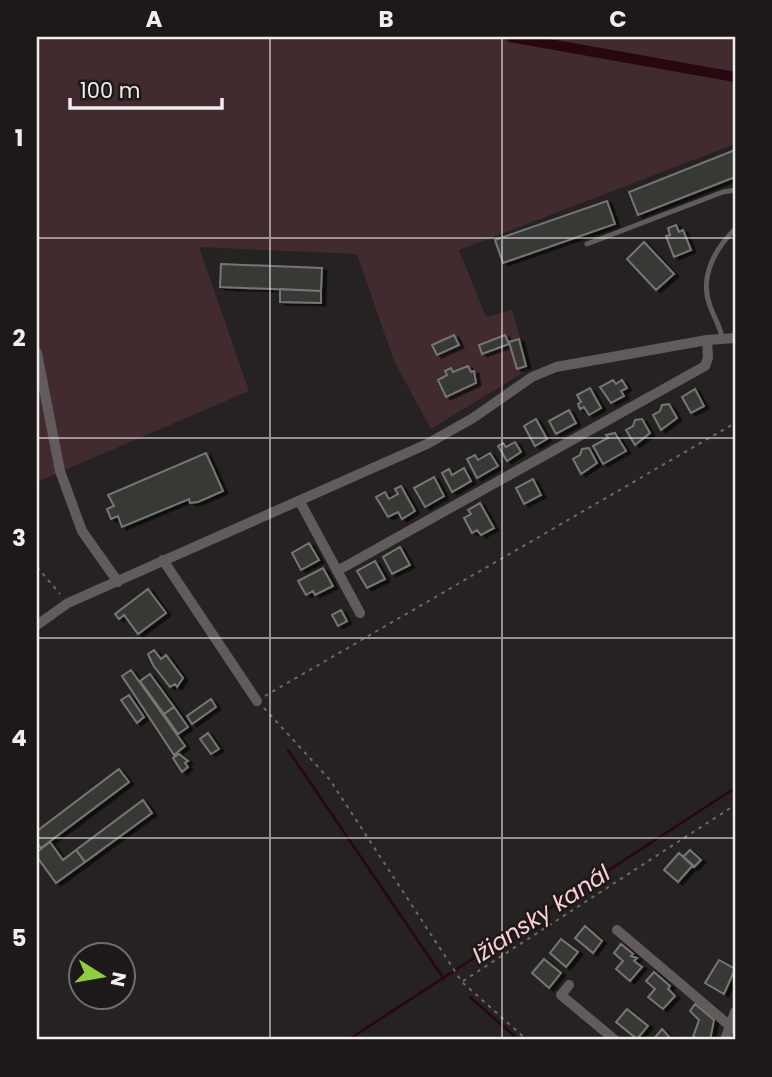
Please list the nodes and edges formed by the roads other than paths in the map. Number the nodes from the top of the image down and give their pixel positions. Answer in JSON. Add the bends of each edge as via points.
{"nodes":[{"id":1,"x":735,"y":190,"type":"edge"},
{"id":2,"x":735,"y":229,"type":"edge"},
{"id":3,"x":587,"y":244,"type":"dead end"},
{"id":4,"x":722,"y":338,"type":"junction"},
{"id":5,"x":735,"y":338,"type":"edge"},
{"id":6,"x":707,"y":340,"type":"junction"},
{"id":7,"x":37,"y":353,"type":"edge"},
{"id":8,"x":300,"y":502,"type":"junction"},
{"id":9,"x":163,"y":560,"type":"junction"},
{"id":10,"x":337,"y":571,"type":"junction"},
{"id":11,"x":118,"y":582,"type":"junction"},
{"id":12,"x":360,"y":613,"type":"dead end"},
{"id":13,"x":37,"y":625,"type":"edge"},
{"id":14,"x":257,"y":701,"type":"road end"},
{"id":15,"x":617,"y":930,"type":"dead end"},
{"id":16,"x":569,"y":985,"type":"dead end"},
{"id":17,"x":735,"y":1012,"type":"edge"},
{"id":18,"x":730,"y":1026,"type":"junction"},
{"id":19,"x":615,"y":1040,"type":"edge"},
{"id":20,"x":724,"y":1040,"type":"edge"}],
"edges":[{"from":1,"to":3,"type":"lane"},
{"from":2,"to":4,"type":"lane","via":[[718,249],[706,284]]},
{"from":4,"to":5,"type":"street"},
{"from":4,"to":6,"type":"street"},
{"from":6,"to":8,"type":"street","via":[[555,367],[427,444]]},
{"from":6,"to":10,"type":"street","via":[[705,366]]},
{"from":7,"to":11,"type":"street","via":[[60,471],[82,531]]},
{"from":8,"to":9,"type":"street"},
{"from":8,"to":10,"type":"street"},
{"from":9,"to":11,"type":"street"},
{"from":9,"to":14,"type":"street"},
{"from":10,"to":12,"type":"street"},
{"from":11,"to":13,"type":"street","via":[[68,603]]},
{"from":15,"to":18,"type":"street"},
{"from":16,"to":19,"type":"street","via":[[561,995]]},
{"from":17,"to":18,"type":"street"},
{"from":18,"to":20,"type":"street"}]}
